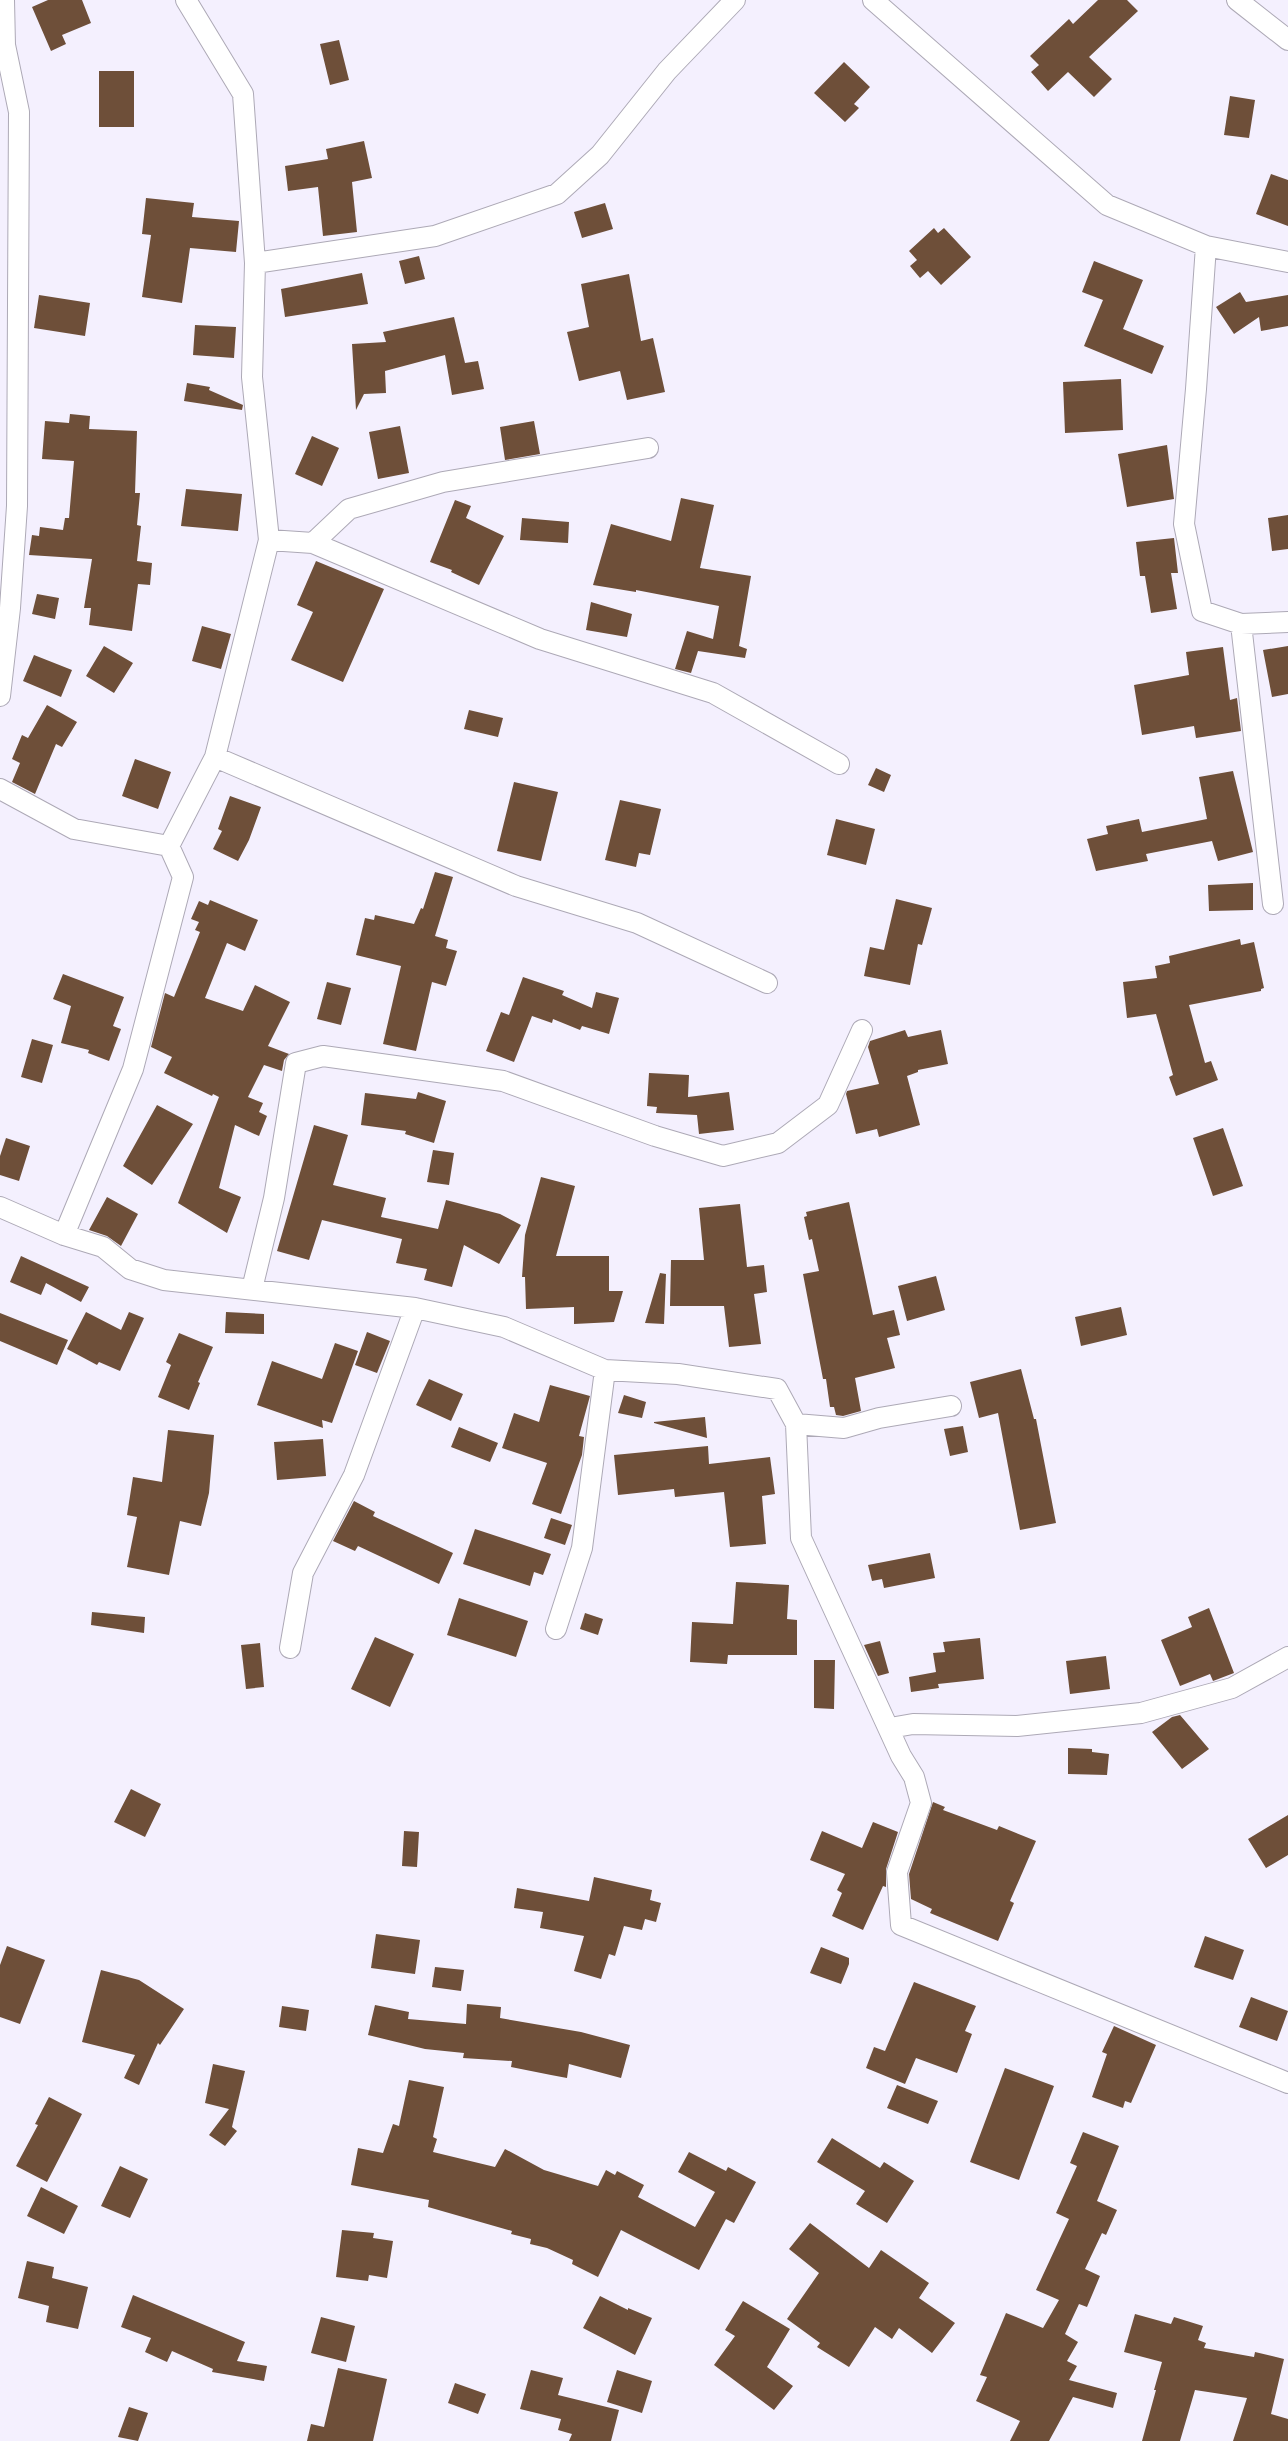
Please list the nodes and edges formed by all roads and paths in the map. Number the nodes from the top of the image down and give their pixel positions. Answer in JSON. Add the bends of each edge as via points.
{"nodes":[{"id":1,"x":4,"y":0,"type":"edge"},
{"id":2,"x":186,"y":0,"type":"edge"},
{"id":3,"x":735,"y":0,"type":"edge"},
{"id":4,"x":873,"y":0,"type":"edge"},
{"id":5,"x":1237,"y":0,"type":"edge"},
{"id":6,"x":1288,"y":40,"type":"edge"},
{"id":7,"x":1206,"y":246,"type":"junction"},
{"id":8,"x":1288,"y":262,"type":"edge"},
{"id":9,"x":255,"y":263,"type":"junction"},
{"id":10,"x":648,"y":448,"type":"dead end"},
{"id":11,"x":269,"y":540,"type":"junction"},
{"id":12,"x":313,"y":543,"type":"junction"},
{"id":13,"x":1288,"y":622,"type":"edge"},
{"id":14,"x":1241,"y":624,"type":"junction"},
{"id":15,"x":0,"y":696,"type":"edge"},
{"id":16,"x":215,"y":757,"type":"junction"},
{"id":17,"x":839,"y":764,"type":"dead end"},
{"id":18,"x":0,"y":789,"type":"edge"},
{"id":19,"x":169,"y":846,"type":"junction"},
{"id":20,"x":1273,"y":903,"type":"dead end"},
{"id":21,"x":767,"y":983,"type":"dead end"},
{"id":22,"x":862,"y":1030,"type":"dead end"},
{"id":23,"x":0,"y":1207,"type":"edge"},
{"id":24,"x":64,"y":1235,"type":"junction"},
{"id":25,"x":252,"y":1289,"type":"junction"},
{"id":26,"x":415,"y":1308,"type":"junction"},
{"id":27,"x":605,"y":1370,"type":"junction"},
{"id":28,"x":951,"y":1406,"type":"dead end"},
{"id":29,"x":796,"y":1424,"type":"junction"},
{"id":30,"x":556,"y":1629,"type":"dead end"},
{"id":31,"x":290,"y":1648,"type":"dead end"},
{"id":32,"x":1288,"y":1658,"type":"edge"},
{"id":33,"x":890,"y":1728,"type":"junction"},
{"id":34,"x":1288,"y":2083,"type":"edge"}],
"edges":[{"from":1,"to":15,"type":"street","via":[[5,45],[19,112],[17,506]]},
{"from":2,"to":9,"type":"street","via":[[243,94]]},
{"from":3,"to":9,"type":"street","via":[[667,71],[600,155],[557,194],[435,236]]},
{"from":4,"to":7,"type":"street","via":[[1107,205]]},
{"from":5,"to":6,"type":"street"},
{"from":7,"to":8,"type":"street"},
{"from":7,"to":14,"type":"street","via":[[1184,524],[1202,611]]},
{"from":9,"to":11,"type":"street","via":[[252,377]]},
{"from":10,"to":12,"type":"street","via":[[442,482],[349,509]]},
{"from":11,"to":12,"type":"street"},
{"from":11,"to":16,"type":"street"},
{"from":12,"to":17,"type":"street","via":[[540,639],[713,693]]},
{"from":13,"to":14,"type":"street"},
{"from":14,"to":20,"type":"street"},
{"from":16,"to":19,"type":"street"},
{"from":16,"to":21,"type":"street","via":[[516,886],[637,923]]},
{"from":18,"to":19,"type":"street","via":[[74,829]]},
{"from":19,"to":24,"type":"street","via":[[183,877],[134,1069]]},
{"from":22,"to":25,"type":"street","via":[[828,1106],[778,1143],[723,1156],[655,1136],[503,1081],[323,1056],[296,1063],[274,1198]]},
{"from":23,"to":24,"type":"street"},
{"from":24,"to":25,"type":"street","via":[[103,1247],[130,1269],[164,1280]]},
{"from":25,"to":26,"type":"street"},
{"from":26,"to":27,"type":"street","via":[[504,1327]]},
{"from":26,"to":31,"type":"street","via":[[354,1475],[303,1573]]},
{"from":27,"to":29,"type":"street","via":[[678,1374],[777,1389]]},
{"from":27,"to":30,"type":"street","via":[[582,1548]]},
{"from":28,"to":29,"type":"street","via":[[844,1428]]},
{"from":29,"to":33,"type":"street","via":[[801,1538]]},
{"from":32,"to":33,"type":"street","via":[[1232,1688],[1141,1713],[1017,1726],[913,1724]]},
{"from":33,"to":34,"type":"street","via":[[914,1777],[921,1803],[897,1872],[901,1925]]}]}
